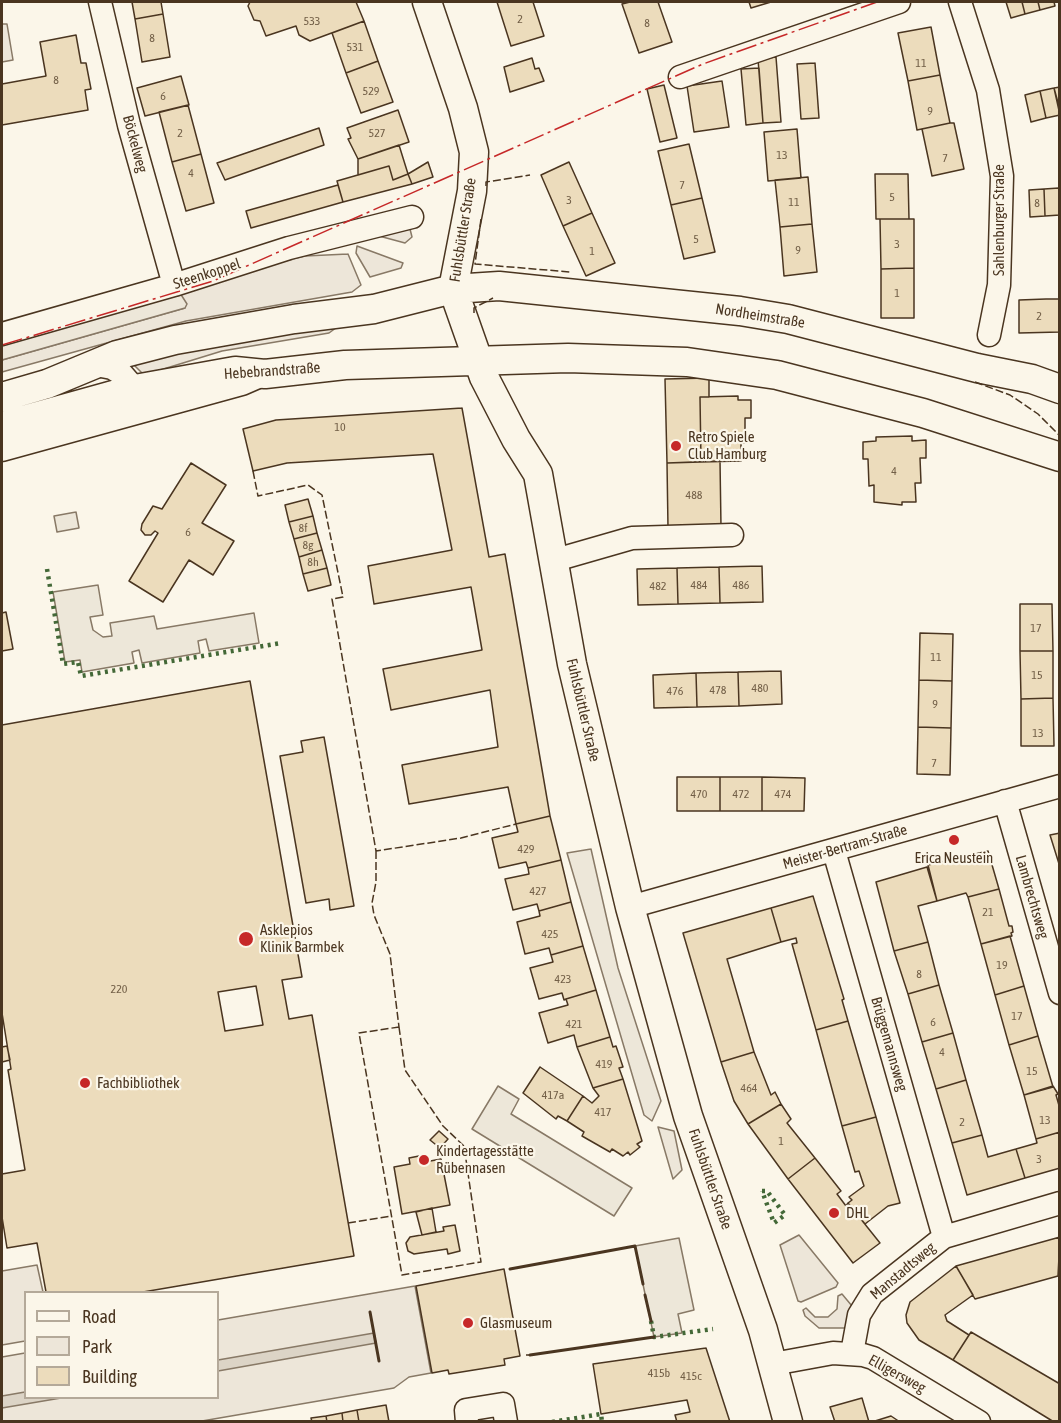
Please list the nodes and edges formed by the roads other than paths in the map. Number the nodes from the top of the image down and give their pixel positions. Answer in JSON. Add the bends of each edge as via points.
{"nodes":[{"id":1,"x":100,"y":2,"type":"edge"},
{"id":2,"x":427,"y":2,"type":"edge"},
{"id":3,"x":898,"y":2,"type":"edge"},
{"id":4,"x":960,"y":2,"type":"edge"},
{"id":5,"x":680,"y":77,"type":"dead end"},
{"id":6,"x":412,"y":217,"type":"dead end"},
{"id":7,"x":174,"y":285,"type":"junction"},
{"id":8,"x":453,"y":289,"type":"junction"},
{"id":9,"x":2,"y":334,"type":"edge"},
{"id":10,"x":989,"y":335,"type":"dead end"},
{"id":11,"x":476,"y":360,"type":"junction"},
{"id":12,"x":91,"y":364,"type":"junction"},
{"id":13,"x":1059,"y":389,"type":"edge"},
{"id":14,"x":2,"y":397,"type":"edge"},
{"id":15,"x":135,"y":400,"type":"junction"},
{"id":16,"x":2,"y":426,"type":"edge"},
{"id":17,"x":2,"y":450,"type":"edge"},
{"id":18,"x":1059,"y":457,"type":"edge"},
{"id":19,"x":732,"y":535,"type":"dead end"},
{"id":20,"x":552,"y":561,"type":"junction"},
{"id":21,"x":1059,"y":786,"type":"edge"},
{"id":22,"x":1005,"y":801,"type":"junction"},
{"id":23,"x":834,"y":851,"type":"junction"},
{"id":24,"x":630,"y":907,"type":"junction"},
{"id":25,"x":1059,"y":993,"type":"edge"},
{"id":26,"x":1059,"y":1203,"type":"edge"},
{"id":27,"x":944,"y":1237,"type":"junction"},
{"id":28,"x":852,"y":1353,"type":"junction"},
{"id":29,"x":773,"y":1364,"type":"junction"},
{"id":30,"x":468,"y":1422,"type":"edge"},
{"id":31,"x":506,"y":1422,"type":"edge"},
{"id":32,"x":788,"y":1422,"type":"edge"},
{"id":33,"x":979,"y":1422,"type":"edge"}],
"edges":[{"from":1,"to":7,"type":"street","name":"Böckelweg","via":[[129,125]]},
{"from":2,"to":8,"type":"main road","name":"Fuhlsbüttler Straße","via":[[474,152],[472,190]]},
{"from":3,"to":5,"type":"street"},
{"from":4,"to":10,"type":"street","name":"Sahlenburger Straße","via":[[988,90],[1002,176],[999,285]]},
{"from":6,"to":7,"type":"street","name":"Steenkoppel","via":[[299,245]]},
{"from":7,"to":9,"type":"street","name":"Steenkoppel"},
{"from":8,"to":11,"type":"main road","name":"Fuhlsbüttler Straße"},
{"from":8,"to":12,"type":"main road","via":[[374,309],[207,333]]},
{"from":8,"to":13,"type":"main road","name":"Nordheimstraße","via":[[499,286],[740,310],[1032,379]]},
{"from":11,"to":15,"type":"main road","name":"Hebebrandstraße","via":[[345,365],[253,379],[235,371]]},
{"from":11,"to":18,"type":"main road","via":[[687,362],[777,375],[923,413]]},
{"from":11,"to":20,"type":"main road","name":"Fuhlsbüttler Straße","via":[[538,474]]},
{"from":12,"to":14,"type":"main road","via":[[46,384]]},
{"from":12,"to":15,"type":"street","via":[[117,370]]},
{"from":15,"to":16,"type":"main road","name":"Hebebrandstraße"},
{"from":15,"to":17,"type":"street","name":"Hebebrandstraße"},
{"from":19,"to":20,"type":"street","via":[[632,538]]},
{"from":20,"to":24,"type":"main road","name":"Fuhlsbüttler Straße","via":[[572,664]]},
{"from":21,"to":22,"type":"street","name":"Meister-Bertram-Straße"},
{"from":22,"to":23,"type":"street","name":"Meister-Bertram-Straße"},
{"from":22,"to":25,"type":"street","name":"Lambrechtsweg"},
{"from":23,"to":24,"type":"street","name":"Meister-Bertram-Straße"},
{"from":23,"to":27,"type":"street","name":"Brüggemannsweg"},
{"from":24,"to":29,"type":"main road","name":"Fuhlsbüttler Straße","via":[[688,1116]]},
{"from":26,"to":27,"type":"street","name":"Manstadtsweg"},
{"from":27,"to":28,"type":"street","name":"Manstadtsweg","via":[[872,1294],[859,1315]]},
{"from":28,"to":29,"type":"street","name":"Elligersweg"},
{"from":28,"to":33,"type":"street","name":"Elligersweg","via":[[873,1358]]},
{"from":29,"to":32,"type":"main road","name":"Fuhlsbüttler Straße"},
{"from":30,"to":31,"type":"street","via":[[466,1410],[503,1404]]}]}
